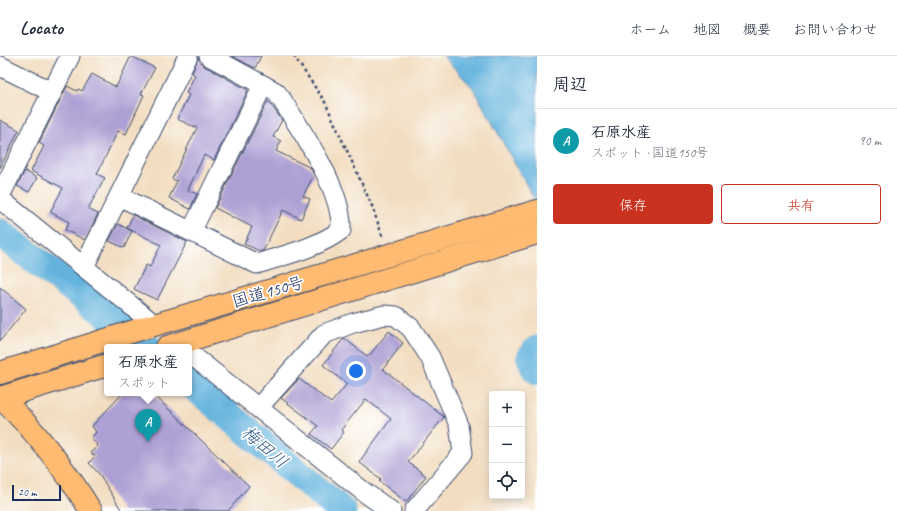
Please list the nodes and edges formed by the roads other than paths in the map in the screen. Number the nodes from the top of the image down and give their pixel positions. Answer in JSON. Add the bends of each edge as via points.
{"nodes":[{"id":1,"x":70,"y":56,"type":"edge"},
{"id":2,"x":188,"y":56,"type":"edge"},
{"id":3,"x":209,"y":56,"type":"edge"},
{"id":4,"x":0,"y":66,"type":"edge"},
{"id":5,"x":263,"y":85,"type":"junction"},
{"id":6,"x":52,"y":92,"type":"junction"},
{"id":7,"x":119,"y":196,"type":"junction"},
{"id":8,"x":0,"y":198,"type":"edge"},
{"id":9,"x":537,"y":211,"type":"edge"},
{"id":10,"x":192,"y":230,"type":"junction"},
{"id":11,"x":537,"y":233,"type":"edge"},
{"id":12,"x":84,"y":267,"type":"junction"},
{"id":13,"x":150,"y":326,"type":"junction"},
{"id":14,"x":191,"y":344,"type":"edge"},
{"id":15,"x":192,"y":358,"type":"edge"},
{"id":16,"x":104,"y":366,"type":"edge"},
{"id":17,"x":0,"y":374,"type":"edge"},
{"id":18,"x":0,"y":398,"type":"edge"},
{"id":19,"x":258,"y":408,"type":"junction"},
{"id":20,"x":91,"y":511,"type":"edge"},
{"id":21,"x":391,"y":511,"type":"edge"},
{"id":22,"x":414,"y":511,"type":"edge"}],
"edges":[{"from":1,"to":6,"type":"street"},
{"from":2,"to":7,"type":"street"},
{"from":3,"to":5,"type":"street"},
{"from":4,"to":6,"type":"street"},
{"from":5,"to":10,"type":"street"},
{"from":5,"to":10,"type":"street","via":[[276,92],[282,100],[326,174],[342,217],[341,230],[334,236],[306,248],[257,264]]},
{"from":6,"to":8,"type":"street"},
{"from":7,"to":10,"type":"street"},
{"from":7,"to":12,"type":"street"},
{"from":8,"to":12,"type":"street"},
{"from":9,"to":13,"type":"main road","name":"国道150号","via":[[394,248]]},
{"from":11,"to":14,"type":"main road","name":"国道150号","via":[[414,270]]},
{"from":12,"to":13,"type":"street"},
{"from":13,"to":17,"type":"main road","name":"国道150号"},
{"from":15,"to":19,"type":"street"},
{"from":16,"to":18,"type":"main road"},
{"from":18,"to":20,"type":"main road","via":[[37,435],[69,476]]},
{"from":19,"to":21,"type":"street"},
{"from":19,"to":22,"type":"street","via":[[324,334],[384,315],[396,316],[411,328],[430,357],[459,425],[463,453]]}]}
